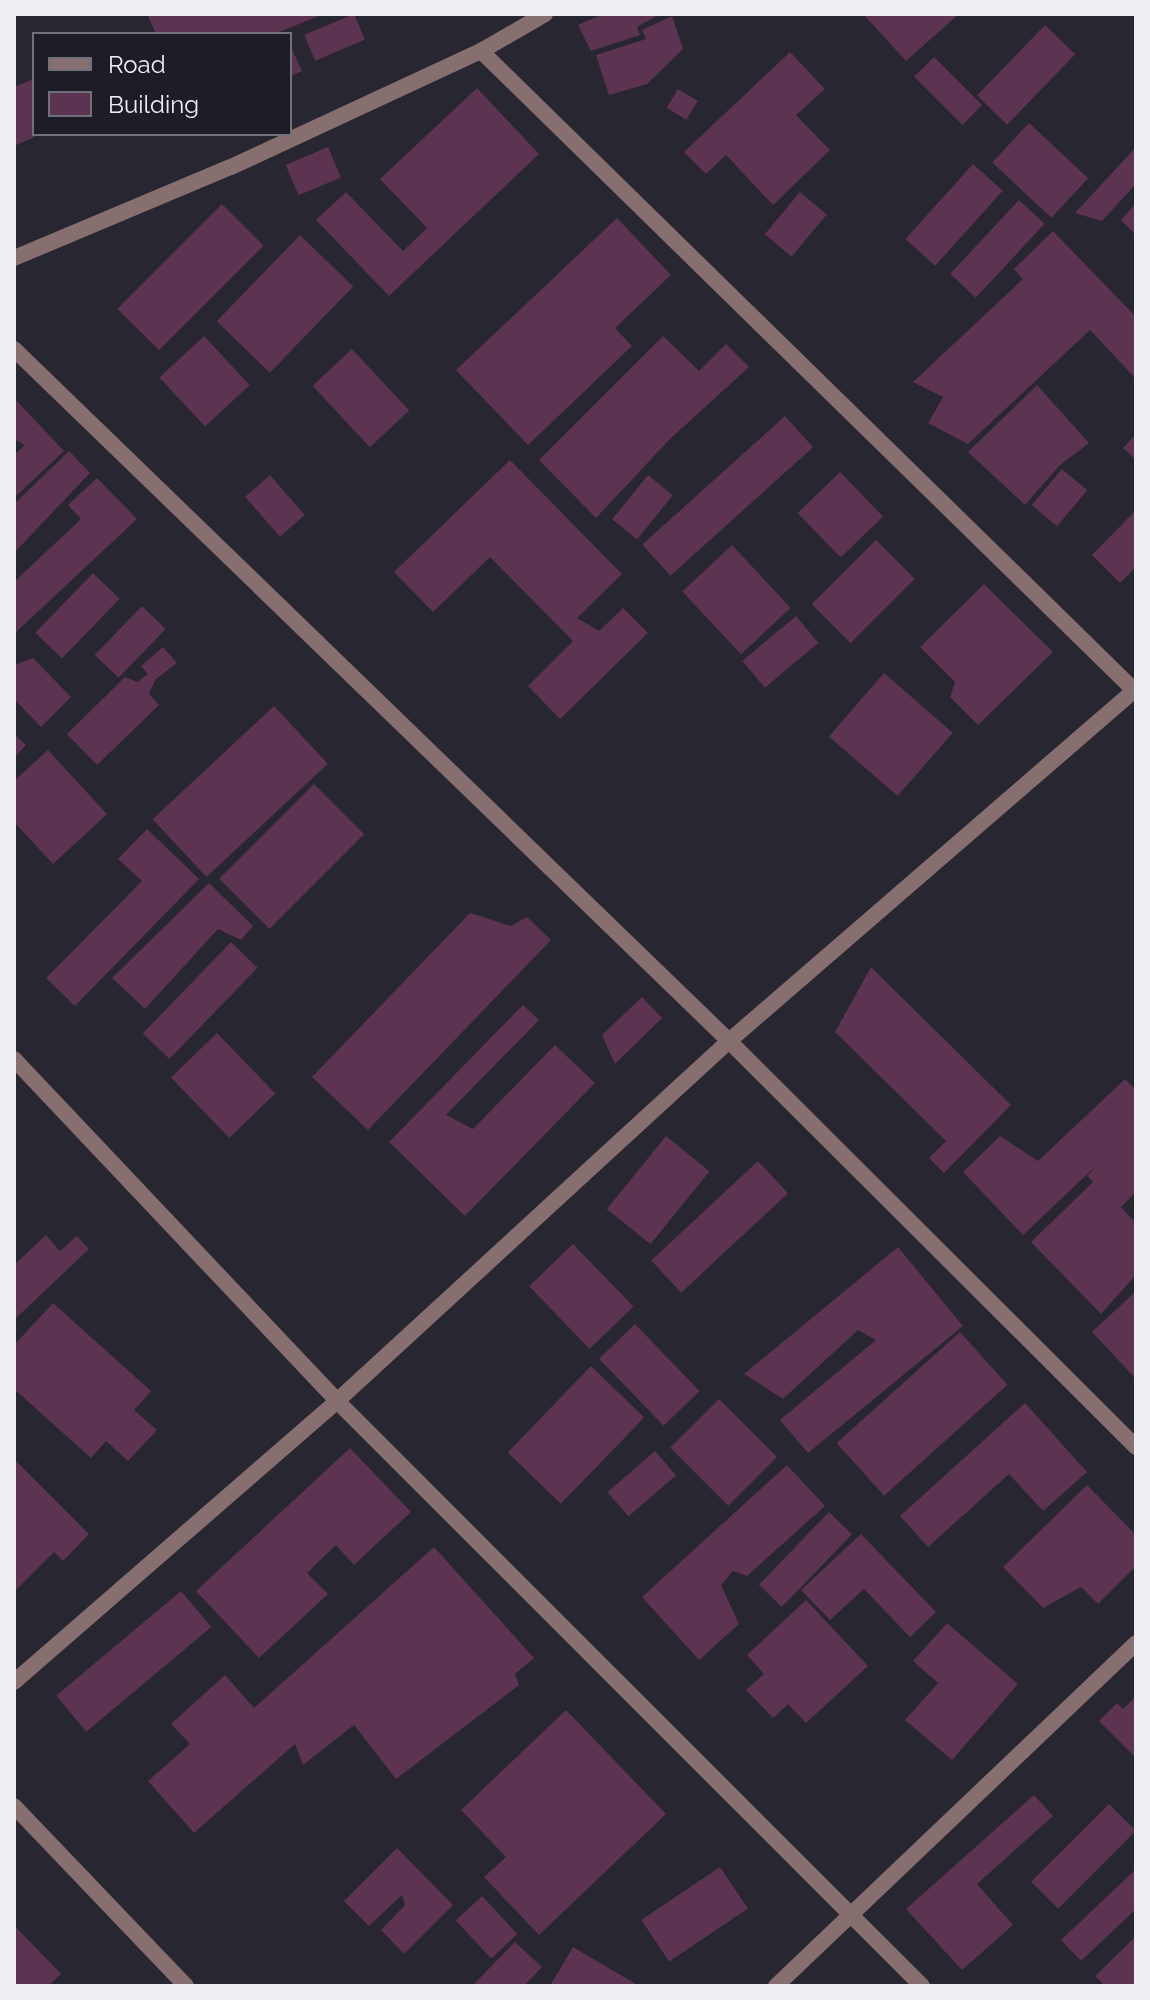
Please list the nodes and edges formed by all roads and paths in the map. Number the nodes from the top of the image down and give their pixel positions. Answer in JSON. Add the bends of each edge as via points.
{"nodes":[{"id":1,"x":545,"y":14,"type":"edge"},
{"id":2,"x":481,"y":51,"type":"junction"},
{"id":3,"x":14,"y":258,"type":"edge"},
{"id":4,"x":14,"y":349,"type":"edge"},
{"id":5,"x":1136,"y":691,"type":"edge"},
{"id":6,"x":729,"y":1041,"type":"junction"},
{"id":7,"x":14,"y":1059,"type":"edge"},
{"id":8,"x":337,"y":1401,"type":"junction"},
{"id":9,"x":1136,"y":1447,"type":"edge"},
{"id":10,"x":1136,"y":1643,"type":"edge"},
{"id":11,"x":14,"y":1682,"type":"edge"},
{"id":12,"x":14,"y":1806,"type":"edge"},
{"id":13,"x":853,"y":1914,"type":"junction"},
{"id":14,"x":186,"y":1986,"type":"edge"},
{"id":15,"x":776,"y":1986,"type":"edge"},
{"id":16,"x":922,"y":1986,"type":"edge"}],
"edges":[{"from":1,"to":2,"type":"street"},
{"from":2,"to":3,"type":"street","via":[[231,167]]},
{"from":2,"to":5,"type":"street"},
{"from":4,"to":6,"type":"street"},
{"from":5,"to":6,"type":"street"},
{"from":6,"to":8,"type":"street"},
{"from":6,"to":9,"type":"street"},
{"from":7,"to":8,"type":"street"},
{"from":8,"to":11,"type":"street"},
{"from":8,"to":13,"type":"street"},
{"from":10,"to":13,"type":"street"},
{"from":12,"to":14,"type":"street"},
{"from":13,"to":15,"type":"street"},
{"from":13,"to":16,"type":"street"}]}
